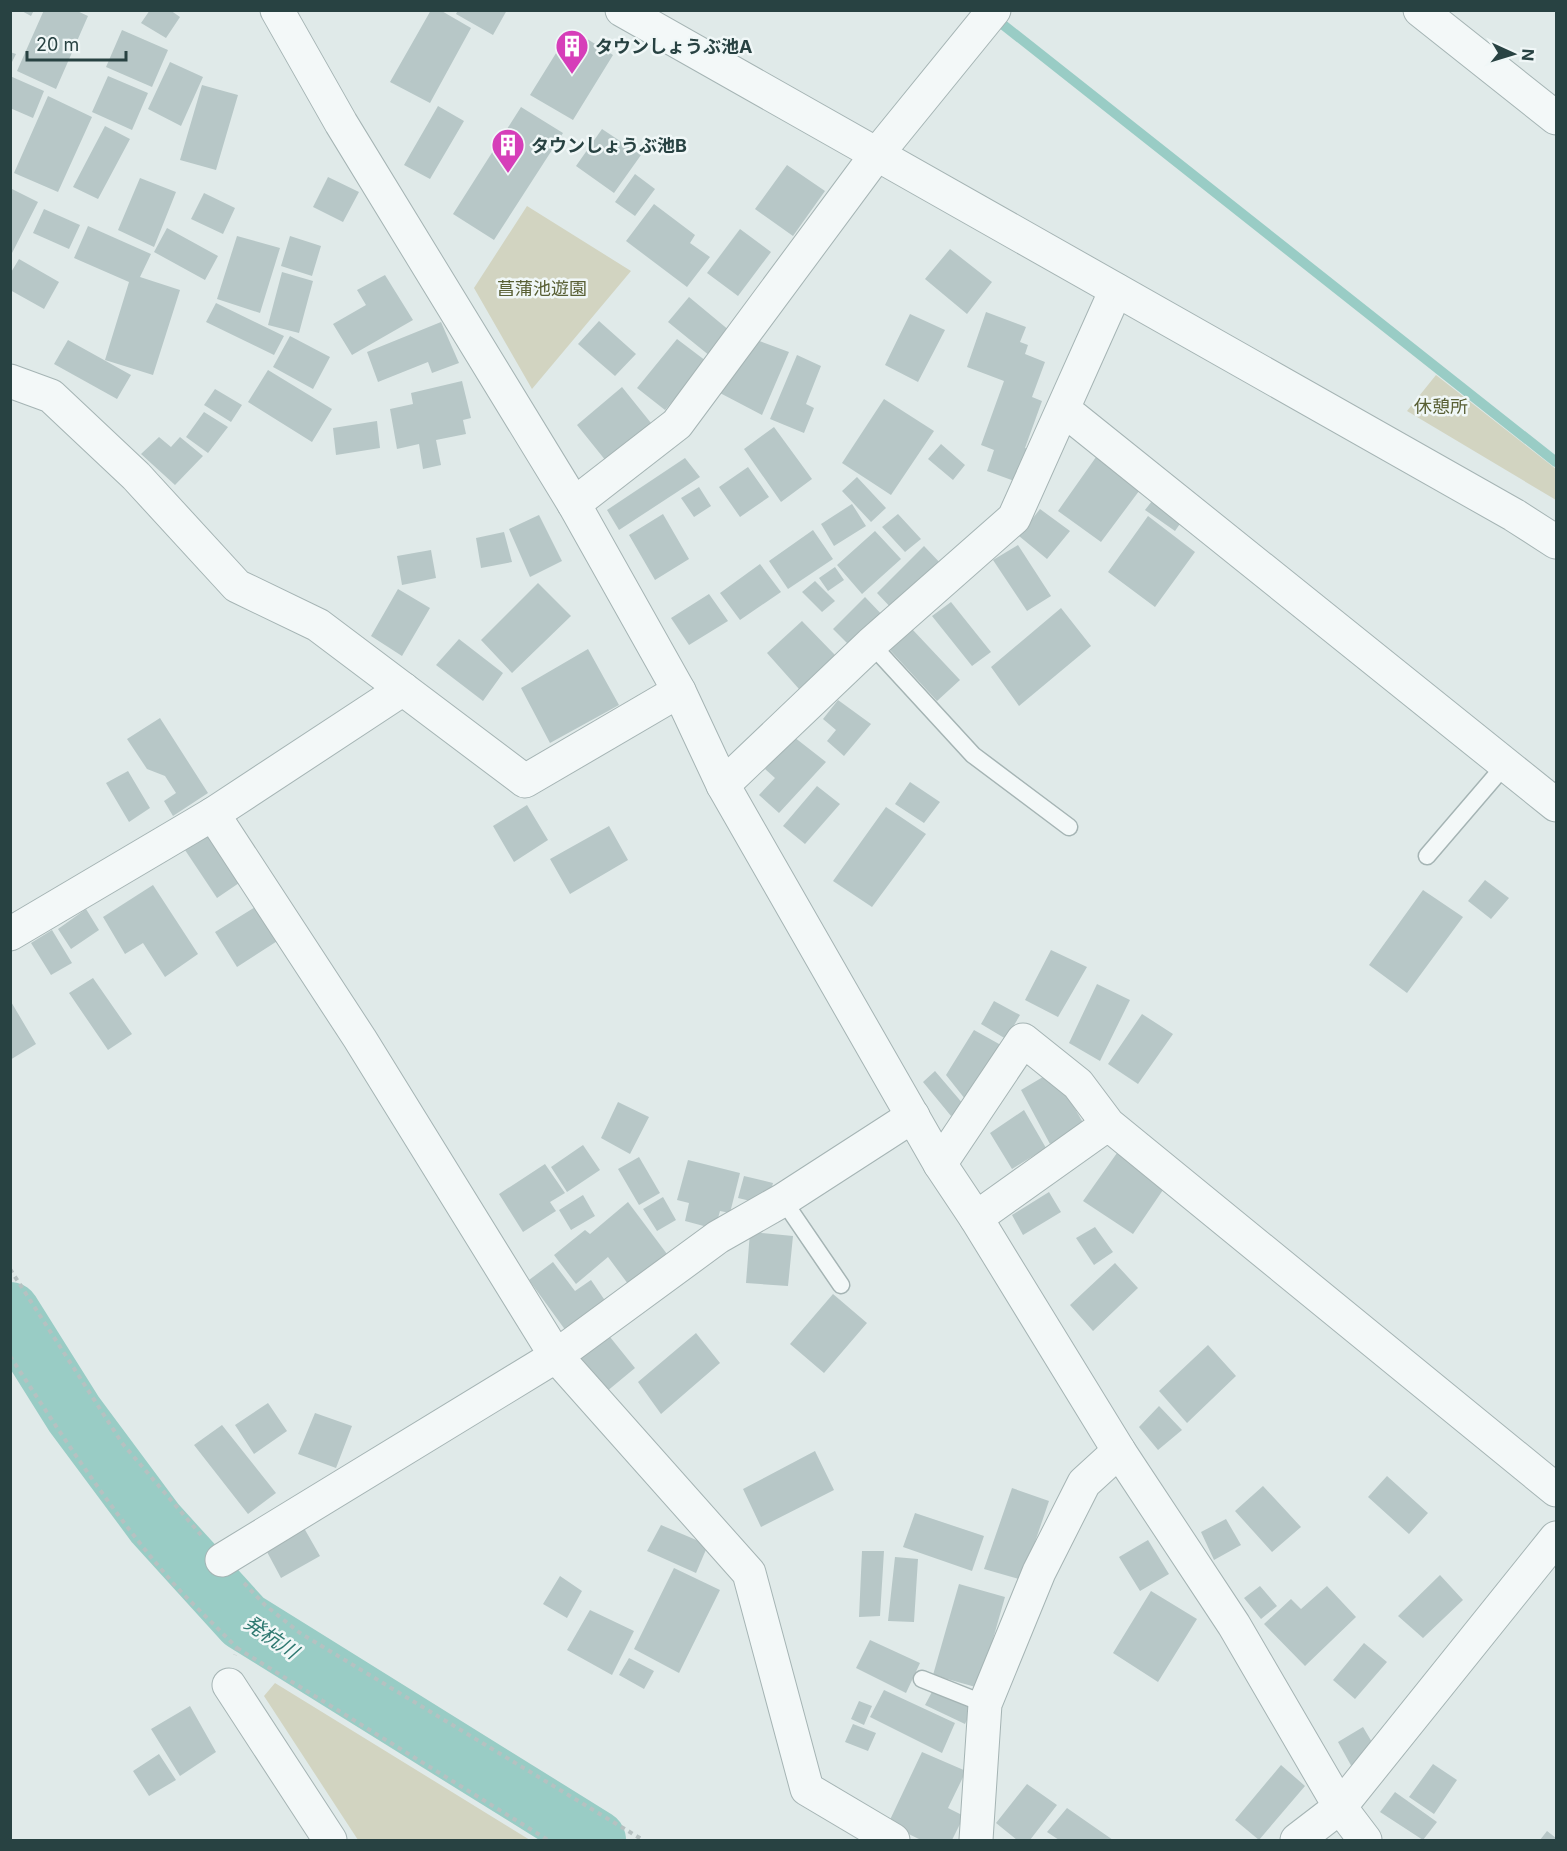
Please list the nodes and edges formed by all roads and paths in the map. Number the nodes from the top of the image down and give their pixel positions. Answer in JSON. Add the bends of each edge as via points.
{"nodes":[{"id":1,"x":277,"y":10,"type":"edge"},
{"id":2,"x":622,"y":10,"type":"edge"},
{"id":3,"x":1420,"y":10,"type":"edge"},
{"id":4,"x":987,"y":19,"type":"edge"},
{"id":5,"x":1557,"y":118,"type":"edge"},
{"id":6,"x":877,"y":154,"type":"junction"},
{"id":7,"x":1116,"y":290,"type":"junction"},
{"id":8,"x":10,"y":381,"type":"edge"},
{"id":9,"x":1063,"y":409,"type":"junction"},
{"id":10,"x":574,"y":504,"type":"junction"},
{"id":11,"x":1557,"y":542,"type":"edge"},
{"id":12,"x":871,"y":644,"type":"junction"},
{"id":13,"x":403,"y":689,"type":"junction"},
{"id":14,"x":679,"y":691,"type":"junction"},
{"id":15,"x":1505,"y":765,"type":"junction"},
{"id":16,"x":723,"y":785,"type":"junction"},
{"id":17,"x":1557,"y":805,"type":"edge"},
{"id":18,"x":213,"y":814,"type":"junction"},
{"id":19,"x":1069,"y":827,"type":"dead end"},
{"id":20,"x":1427,"y":856,"type":"dead end"},
{"id":21,"x":10,"y":934,"type":"edge"},
{"id":22,"x":913,"y":1116,"type":"junction"},
{"id":23,"x":1108,"y":1124,"type":"junction"},
{"id":24,"x":940,"y":1164,"type":"junction"},
{"id":25,"x":783,"y":1200,"type":"junction"},
{"id":26,"x":976,"y":1218,"type":"junction"},
{"id":27,"x":10,"y":1269,"type":"edge"},
{"id":28,"x":841,"y":1285,"type":"dead end"},
{"id":29,"x":10,"y":1356,"type":"edge"},
{"id":30,"x":556,"y":1356,"type":"junction"},
{"id":31,"x":1119,"y":1451,"type":"junction"},
{"id":32,"x":1557,"y":1490,"type":"edge"},
{"id":33,"x":1557,"y":1538,"type":"edge"},
{"id":34,"x":222,"y":1560,"type":"junction"},
{"id":35,"x":237,"y":1647,"type":"junction"},
{"id":36,"x":922,"y":1679,"type":"dead end"},
{"id":37,"x":229,"y":1685,"type":"joint"},
{"id":38,"x":986,"y":1704,"type":"junction"},
{"id":39,"x":1340,"y":1807,"type":"junction"},
{"id":40,"x":330,"y":1840,"type":"edge"},
{"id":41,"x":548,"y":1840,"type":"edge"},
{"id":42,"x":643,"y":1840,"type":"edge"},
{"id":43,"x":893,"y":1840,"type":"edge"},
{"id":44,"x":976,"y":1840,"type":"edge"},
{"id":45,"x":1297,"y":1840,"type":"edge"},
{"id":46,"x":1365,"y":1840,"type":"edge"}],
"edges":[{"from":1,"to":10,"type":"street","via":[[341,123]]},
{"from":2,"to":6,"type":"street"},
{"from":3,"to":5,"type":"street"},
{"from":4,"to":6,"type":"street"},
{"from":6,"to":7,"type":"street"},
{"from":6,"to":10,"type":"street","via":[[677,424]]},
{"from":7,"to":9,"type":"street"},
{"from":7,"to":11,"type":"street"},
{"from":8,"to":13,"type":"street","via":[[51,396],[136,476],[237,586],[318,625]]},
{"from":9,"to":12,"type":"street","via":[[1014,518]]},
{"from":9,"to":15,"type":"street"},
{"from":10,"to":14,"type":"street"},
{"from":12,"to":16,"type":"street"},
{"from":12,"to":19,"type":"lane","via":[[973,755]]},
{"from":13,"to":14,"type":"street","via":[[525,781]]},
{"from":13,"to":18,"type":"street"},
{"from":14,"to":16,"type":"street"},
{"from":15,"to":17,"type":"street"},
{"from":15,"to":20,"type":"lane"},
{"from":16,"to":22,"type":"street"},
{"from":18,"to":21,"type":"street"},
{"from":18,"to":30,"type":"street","via":[[360,1039]]},
{"from":22,"to":24,"type":"street"},
{"from":22,"to":25,"type":"street"},
{"from":23,"to":24,"type":"street","via":[[1078,1084],[1023,1040]]},
{"from":23,"to":26,"type":"street"},
{"from":23,"to":32,"type":"street"},
{"from":24,"to":26,"type":"street"},
{"from":25,"to":28,"type":"lane"},
{"from":25,"to":30,"type":"street","via":[[718,1237]]},
{"from":26,"to":31,"type":"street"},
{"from":27,"to":34,"type":"path","via":[[123,1443]]},
{"from":29,"to":35,"type":"path","via":[[112,1507],[173,1583]]},
{"from":30,"to":34,"type":"street"},
{"from":30,"to":43,"type":"street","via":[[749,1573],[807,1789]]},
{"from":31,"to":38,"type":"street","via":[[1084,1483],[1039,1572]]},
{"from":31,"to":39,"type":"street","via":[[1234,1625]]},
{"from":33,"to":39,"type":"street"},
{"from":34,"to":42,"type":"path","via":[[265,1605],[300,1633]]},
{"from":35,"to":37,"type":"path"},
{"from":35,"to":41,"type":"path"},
{"from":36,"to":38,"type":"lane"},
{"from":37,"to":40,"type":"street"},
{"from":38,"to":44,"type":"street"},
{"from":39,"to":45,"type":"street"},
{"from":39,"to":46,"type":"street"}]}
